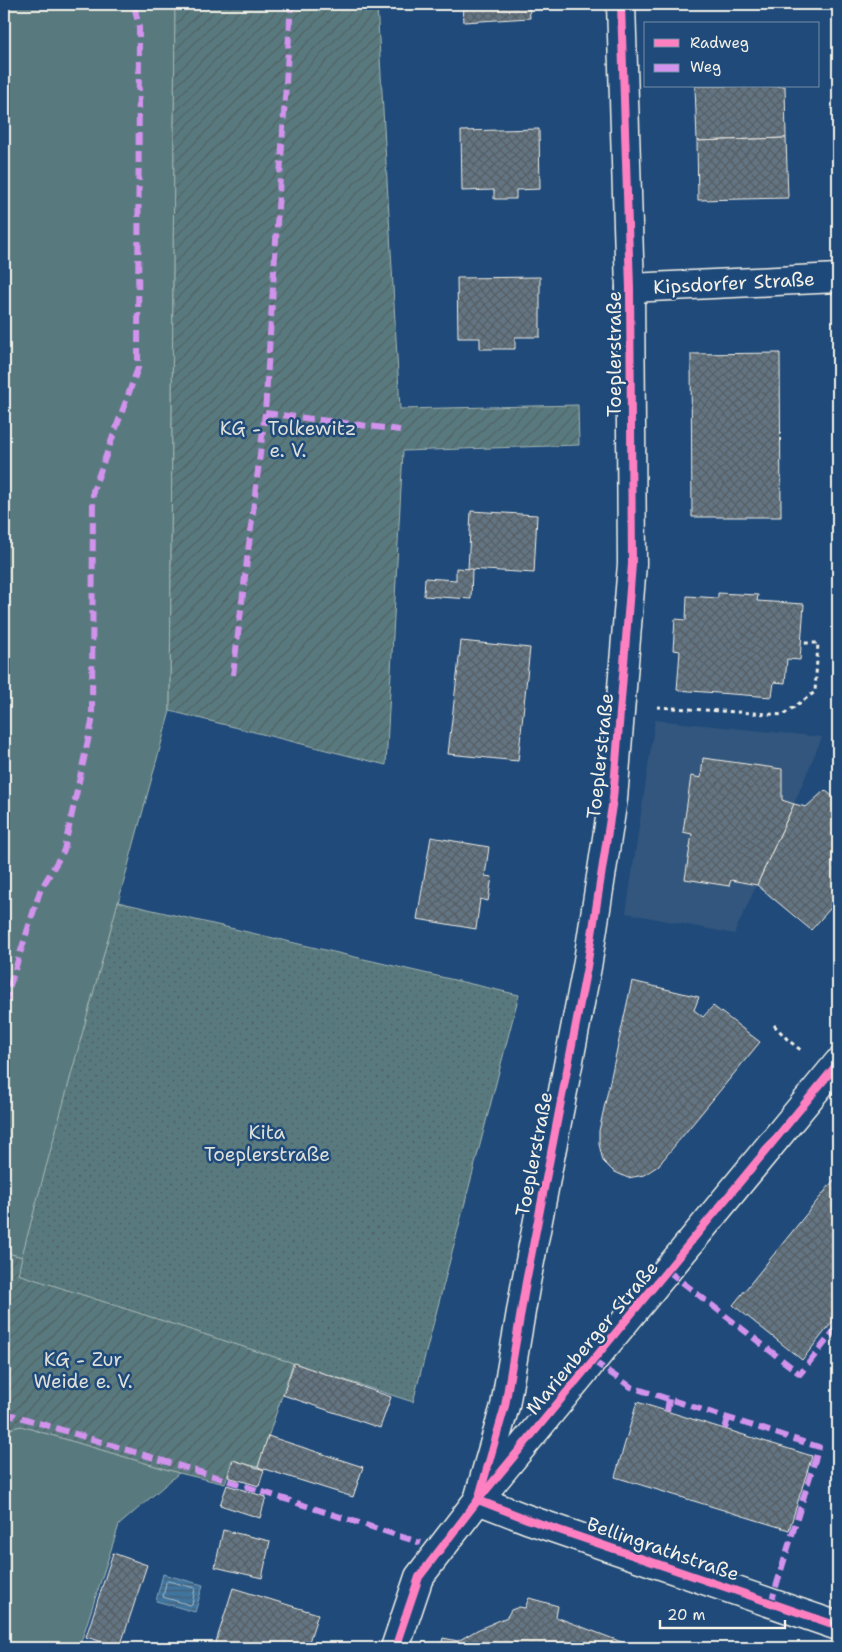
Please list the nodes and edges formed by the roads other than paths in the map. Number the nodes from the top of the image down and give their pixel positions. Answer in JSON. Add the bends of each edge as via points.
{"nodes":[{"id":1,"x":621,"y":4,"type":"edge"},
{"id":2,"x":838,"y":278,"type":"edge"},
{"id":3,"x":630,"y":288,"type":"junction"},
{"id":4,"x":838,"y":1063,"type":"edge"},
{"id":5,"x":478,"y":1500,"type":"junction"},
{"id":6,"x":838,"y":1626,"type":"edge"},
{"id":7,"x":395,"y":1648,"type":"edge"}],
"edges":[{"from":1,"to":3,"type":"street","name":"Toeplerstraße"},
{"from":2,"to":3,"type":"street","name":"Kipsdorfer Straße"},
{"from":3,"to":5,"type":"street","name":"Toeplerstraße","via":[[632,564],[613,799],[587,966],[505,1406]]},
{"from":4,"to":5,"type":"street","name":"Marienberger Straße"},
{"from":5,"to":6,"type":"street","name":"Bellingrathstraße"},
{"from":5,"to":7,"type":"street","name":"Marienberger Straße","via":[[419,1577]]}]}
